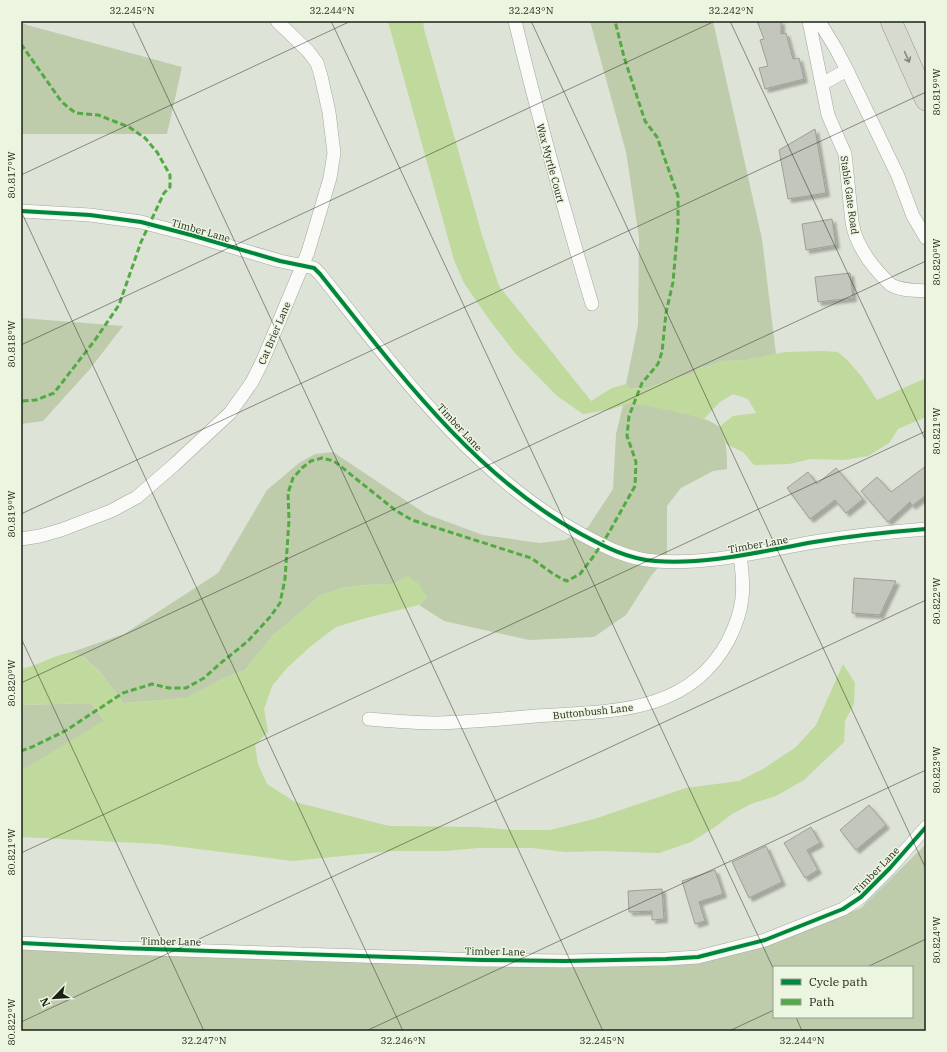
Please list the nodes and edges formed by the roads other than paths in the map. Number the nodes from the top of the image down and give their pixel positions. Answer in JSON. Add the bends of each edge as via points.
{"nodes":[{"id":1,"x":277,"y":21,"type":"edge"},
{"id":2,"x":515,"y":21,"type":"edge"},
{"id":3,"x":809,"y":21,"type":"edge"},
{"id":4,"x":818,"y":21,"type":"edge"},
{"id":5,"x":891,"y":21,"type":"edge"},
{"id":6,"x":847,"y":70,"type":"junction"},
{"id":7,"x":822,"y":84,"type":"junction"},
{"id":8,"x":926,"y":100,"type":"edge"},
{"id":9,"x":21,"y":211,"type":"edge"},
{"id":10,"x":926,"y":238,"type":"edge"},
{"id":11,"x":302,"y":265,"type":"junction"},
{"id":12,"x":926,"y":291,"type":"edge"},
{"id":13,"x":592,"y":304,"type":"dead end"},
{"id":14,"x":926,"y":529,"type":"edge"},
{"id":15,"x":21,"y":539,"type":"edge"},
{"id":16,"x":740,"y":556,"type":"junction"},
{"id":17,"x":369,"y":719,"type":"dead end"},
{"id":18,"x":926,"y":827,"type":"edge"},
{"id":19,"x":21,"y":943,"type":"edge"}],
"edges":[{"from":1,"to":11,"type":"street","name":"Cat Brier Lane","via":[[317,63],[334,141],[334,161],[330,178]]},
{"from":2,"to":13,"type":"street","name":"Wax Myrtle Court","via":[[536,108]]},
{"from":3,"to":7,"type":"street","name":"Stable Gate Road"},
{"from":4,"to":6,"type":"street"},
{"from":5,"to":8,"type":"highway","one_way":true},
{"from":6,"to":7,"type":"street"},
{"from":6,"to":10,"type":"street","via":[[898,176],[913,216]]},
{"from":7,"to":12,"type":"street","name":"Stable Gate Road","via":[[828,115],[845,154],[852,222],[860,248],[891,285],[904,290]]},
{"from":9,"to":11,"type":"street","name":"Timber Lane","via":[[90,215],[141,222]]},
{"from":11,"to":15,"type":"street","name":"Cat Brier Lane","via":[[252,382],[230,413],[216,427],[164,475],[127,504],[61,530]]},
{"from":11,"to":16,"type":"street","name":"Timber Lane","via":[[314,268],[320,274],[383,353],[466,446],[506,482],[554,518],[609,550],[637,558],[655,561],[693,561]]},
{"from":14,"to":16,"type":"street","name":"Timber Lane","via":[[854,536]]},
{"from":16,"to":17,"type":"street","name":"Buttonbush Lane","via":[[743,594],[732,634],[707,671],[671,696],[635,707],[593,712],[438,723]]},
{"from":18,"to":19,"type":"street","name":"Timber Lane","via":[[890,868],[844,910],[765,940],[698,957],[481,960]]}]}
